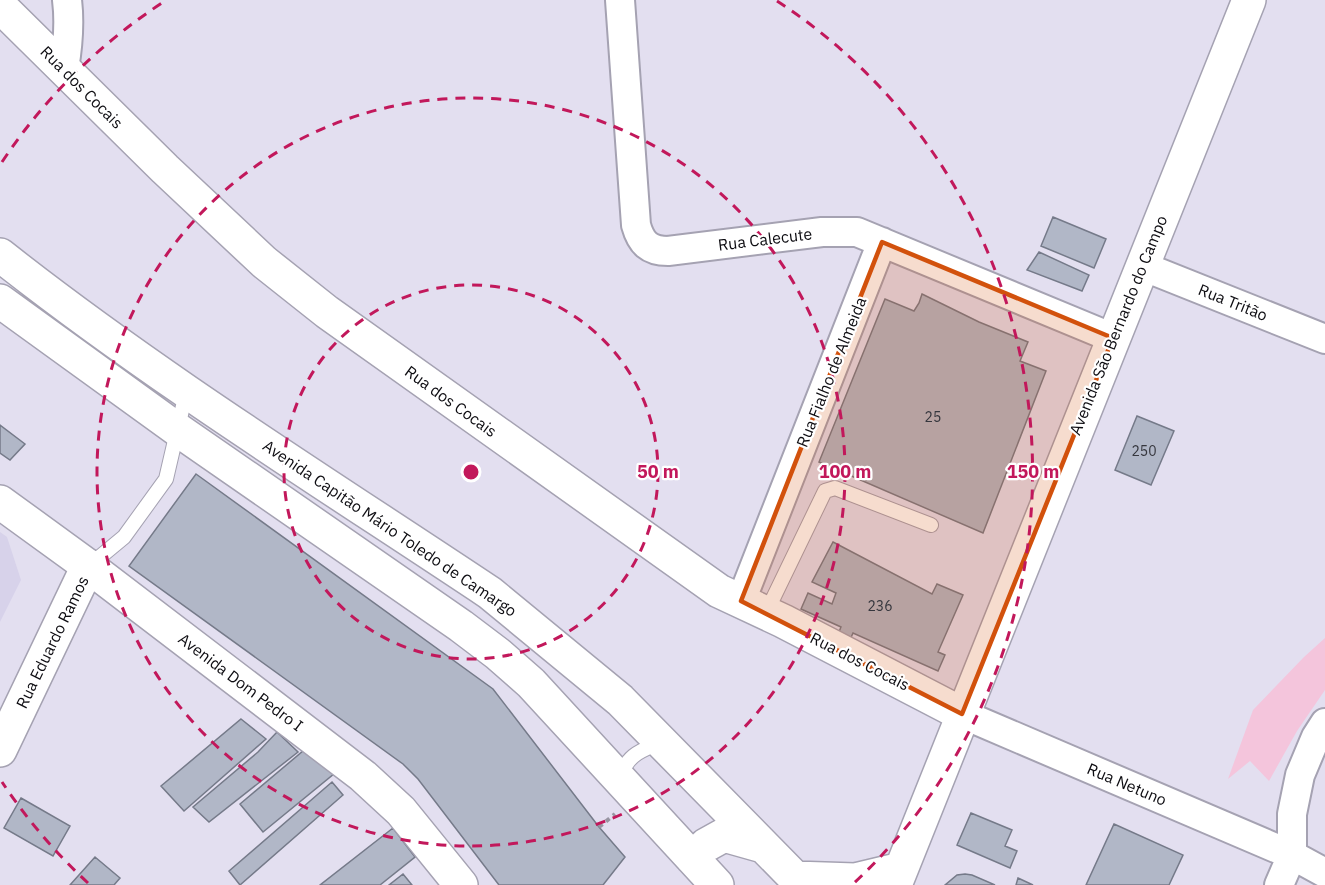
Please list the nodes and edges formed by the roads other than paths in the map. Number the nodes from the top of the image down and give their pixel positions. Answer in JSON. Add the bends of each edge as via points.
{"nodes":[{"id":1,"x":67,"y":0,"type":"edge"},
{"id":2,"x":620,"y":0,"type":"edge"},
{"id":3,"x":1248,"y":0,"type":"edge"},
{"id":4,"x":0,"y":6,"type":"edge"},
{"id":5,"x":64,"y":69,"type":"junction"},
{"id":6,"x":882,"y":242,"type":"junction"},
{"id":7,"x":0,"y":255,"type":"edge"},
{"id":8,"x":1142,"y":266,"type":"junction"},
{"id":9,"x":0,"y":301,"type":"edge"},
{"id":10,"x":1113,"y":338,"type":"junction"},
{"id":11,"x":1325,"y":339,"type":"edge"},
{"id":12,"x":186,"y":390,"type":"junction"},
{"id":13,"x":178,"y":430,"type":"junction"},
{"id":14,"x":0,"y":502,"type":"edge"},
{"id":15,"x":931,"y":525,"type":"dead end"},
{"id":16,"x":88,"y":566,"type":"junction"},
{"id":17,"x":754,"y":607,"type":"junction"},
{"id":18,"x":962,"y":714,"type":"junction"},
{"id":19,"x":1325,"y":723,"type":"edge"},
{"id":20,"x":661,"y":742,"type":"junction"},
{"id":21,"x":0,"y":750,"type":"edge"},
{"id":22,"x":619,"y":779,"type":"junction"},
{"id":23,"x":764,"y":846,"type":"junction"},
{"id":24,"x":1292,"y":855,"type":"junction"},
{"id":25,"x":692,"y":858,"type":"junction"},
{"id":26,"x":1325,"y":873,"type":"edge"},
{"id":27,"x":898,"y":877,"type":"edge"},
{"id":28,"x":798,"y":881,"type":"edge"},
{"id":29,"x":461,"y":885,"type":"edge"},
{"id":30,"x":717,"y":885,"type":"edge"},
{"id":31,"x":1279,"y":885,"type":"edge"}],
"edges":[{"from":1,"to":5,"type":"street","via":[[69,39]]},
{"from":2,"to":6,"type":"street","name":"Rua Calecute","via":[[636,225],[646,246],[668,251],[845,230]]},
{"from":3,"to":8,"type":"main road","name":"Avenida São Bernardo do Campo"},
{"from":4,"to":5,"type":"main road","name":"Rua dos Cocais"},
{"from":5,"to":17,"type":"main road","name":"Rua dos Cocais","via":[[264,262],[327,312],[719,591]]},
{"from":6,"to":10,"type":"street","name":"Rua Calecute"},
{"from":6,"to":17,"type":"street","name":"Rua Fialho de Almeida"},
{"from":7,"to":12,"type":"main road","name":"Avenida Capitão Mário Toledo de Camargo"},
{"from":8,"to":10,"type":"main road","name":"Avenida São Bernardo do Campo"},
{"from":8,"to":11,"type":"street","name":"Rua Tritão"},
{"from":9,"to":13,"type":"main road"},
{"from":10,"to":18,"type":"main road","name":"Avenida São Bernardo do Campo"},
{"from":12,"to":13,"type":"lane"},
{"from":12,"to":20,"type":"main road","name":"Avenida Capitão Mário Toledo de Camargo","via":[[490,593],[611,693]]},
{"from":13,"to":16,"type":"lane","via":[[166,479],[123,537]]},
{"from":13,"to":22,"type":"main road","via":[[498,654],[531,682]]},
{"from":14,"to":16,"type":"main road","name":"Avenida Dom Pedro I"},
{"from":15,"to":17,"type":"lane","via":[[830,488],[821,496]]},
{"from":16,"to":21,"type":"main road","name":"Rua Eduardo Ramos"},
{"from":16,"to":29,"type":"main road","name":"Avenida Dom Pedro I","via":[[363,776],[401,810]]},
{"from":17,"to":18,"type":"main road","name":"Rua dos Cocais"},
{"from":18,"to":24,"type":"street","name":"Rua Netuno"},
{"from":18,"to":27,"type":"main road","name":"Avenida São Bernardo do Campo"},
{"from":19,"to":24,"type":"street","via":[[1300,775],[1292,814]]},
{"from":20,"to":22,"type":"lane","via":[[626,762]]},
{"from":20,"to":23,"type":"main road","name":"Avenida Capitão Mário Toledo de Camargo"},
{"from":22,"to":25,"type":"main road"},
{"from":23,"to":25,"type":"main road","via":[[724,835],[706,844]]},
{"from":23,"to":28,"type":"main road","name":"Avenida Capitão Mário Toledo de Camargo"},
{"from":24,"to":26,"type":"street","name":"Rua Netuno"},
{"from":24,"to":31,"type":"street"},
{"from":25,"to":30,"type":"main road"},
{"from":27,"to":28,"type":"main road"}]}
